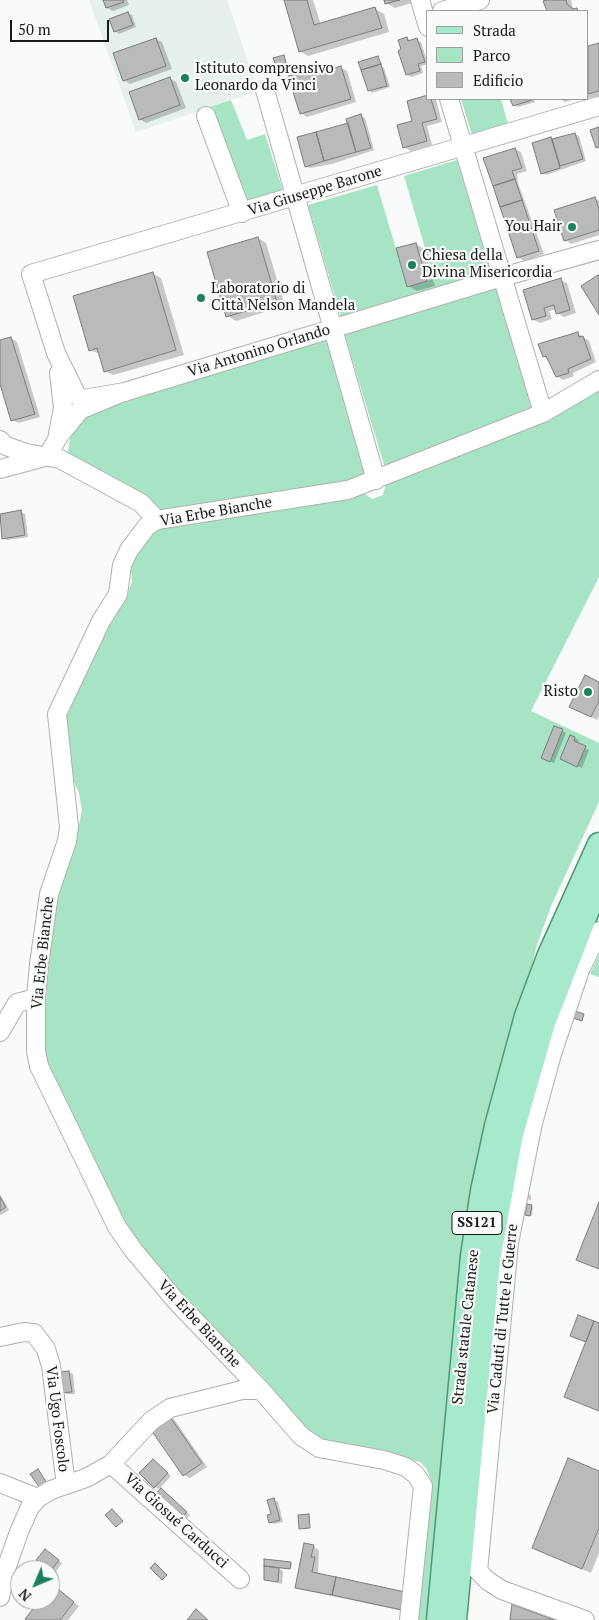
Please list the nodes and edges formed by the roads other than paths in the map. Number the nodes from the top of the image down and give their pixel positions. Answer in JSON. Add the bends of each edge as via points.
{"nodes":[{"id":1,"x":480,"y":0,"type":"edge"},
{"id":2,"x":445,"y":10,"type":"edge"},
{"id":3,"x":265,"y":90,"type":"dead end"},
{"id":4,"x":449,"y":100,"type":"edge"},
{"id":5,"x":599,"y":106,"type":"edge"},
{"id":6,"x":206,"y":116,"type":"dead end"},
{"id":7,"x":463,"y":147,"type":"junction"},
{"id":8,"x":295,"y":196,"type":"junction"},
{"id":9,"x":242,"y":213,"type":"junction"},
{"id":10,"x":599,"y":250,"type":"edge"},
{"id":11,"x":502,"y":277,"type":"junction"},
{"id":12,"x":333,"y":328,"type":"junction"},
{"id":13,"x":56,"y":353,"type":"junction"},
{"id":14,"x":599,"y":380,"type":"edge"},
{"id":15,"x":125,"y":392,"type":"junction"},
{"id":16,"x":543,"y":413,"type":"junction"},
{"id":17,"x":58,"y":437,"type":"junction"},
{"id":18,"x":0,"y":440,"type":"edge"},
{"id":19,"x":48,"y":456,"type":"junction"},
{"id":20,"x":0,"y":469,"type":"edge"},
{"id":21,"x":376,"y":480,"type":"junction"},
{"id":22,"x":157,"y":520,"type":"junction"},
{"id":23,"x":599,"y":844,"type":"edge"},
{"id":24,"x":599,"y":882,"type":"edge"},
{"id":25,"x":599,"y":931,"type":"edge"},
{"id":26,"x":36,"y":998,"type":"junction"},
{"id":27,"x":0,"y":1032,"type":"edge"},
{"id":28,"x":0,"y":1337,"type":"edge"},
{"id":29,"x":261,"y":1390,"type":"junction"},
{"id":30,"x":111,"y":1464,"type":"junction"},
{"id":31,"x":0,"y":1483,"type":"edge"},
{"id":32,"x":66,"y":1485,"type":"junction"},
{"id":33,"x":38,"y":1498,"type":"junction"},
{"id":34,"x":240,"y":1579,"type":"dead end"},
{"id":35,"x":0,"y":1597,"type":"edge"},
{"id":36,"x":409,"y":1620,"type":"edge"},
{"id":37,"x":438,"y":1620,"type":"edge"},
{"id":38,"x":455,"y":1620,"type":"edge"},
{"id":39,"x":585,"y":1620,"type":"edge"}],
"edges":[{"from":1,"to":2,"type":"street"},
{"from":3,"to":8,"type":"street"},
{"from":4,"to":7,"type":"street"},
{"from":5,"to":7,"type":"street","name":"Via Giuseppe Barone"},
{"from":6,"to":9,"type":"street"},
{"from":7,"to":8,"type":"street","name":"Via Giuseppe Barone"},
{"from":7,"to":11,"type":"street"},
{"from":8,"to":9,"type":"street","name":"Via Giuseppe Barone"},
{"from":8,"to":12,"type":"street"},
{"from":9,"to":13,"type":"street","name":"Via Giuseppe Barone","via":[[31,274]]},
{"from":10,"to":11,"type":"street","name":"Via Antonino Orlando"},
{"from":11,"to":12,"type":"street","name":"Via Antonino Orlando"},
{"from":11,"to":16,"type":"street"},
{"from":12,"to":15,"type":"street","name":"Via Antonino Orlando"},
{"from":12,"to":21,"type":"street"},
{"from":13,"to":15,"type":"street","via":[[77,396],[83,399]]},
{"from":13,"to":17,"type":"street","via":[[63,408]]},
{"from":14,"to":16,"type":"street","name":"Via Erbe Bianche"},
{"from":15,"to":17,"type":"street","name":"Via Antonino Orlando","via":[[80,410]]},
{"from":16,"to":21,"type":"street","name":"Via Erbe Bianche"},
{"from":17,"to":19,"type":"street","name":"Via Antonino Orlando"},
{"from":18,"to":19,"type":"street","via":[[26,454]]},
{"from":19,"to":20,"type":"street"},
{"from":19,"to":22,"type":"street","via":[[60,459],[141,503]]},
{"from":21,"to":22,"type":"street","name":"Via Erbe Bianche","via":[[323,495]]},
{"from":22,"to":26,"type":"street","name":"Via Erbe Bianche","via":[[147,526],[129,550],[122,565],[118,594],[101,621],[57,714],[69,826],[49,894]]},
{"from":23,"to":37,"type":"main road","name":"Strada statale Catanese","number":"SS121","via":[[548,957],[526,1016],[482,1191],[472,1256]]},
{"from":24,"to":38,"type":"main road","name":"Strada statale Catanese","number":"SS121","via":[[544,1023],[510,1143],[489,1260]]},
{"from":25,"to":39,"type":"street","name":"Via Caduti di Tutte le Guerre","via":[[580,970],[552,1054],[509,1243],[478,1571],[502,1590]]},
{"from":26,"to":27,"type":"street","via":[[17,1004]]},
{"from":26,"to":29,"type":"street","name":"Via Erbe Bianche","via":[[39,1066],[118,1227],[176,1301]]},
{"from":28,"to":32,"type":"street","name":"Via Ugo Foscolo","via":[[34,1333],[46,1349]]},
{"from":29,"to":30,"type":"street","via":[[242,1390],[170,1408],[152,1421]]},
{"from":29,"to":36,"type":"street","name":"Via Erbe Bianche","via":[[301,1436],[319,1448],[406,1467],[424,1486]]},
{"from":30,"to":32,"type":"street"},
{"from":30,"to":34,"type":"street","name":"Via Giosué Carducci"},
{"from":31,"to":33,"type":"street"},
{"from":32,"to":33,"type":"street"},
{"from":33,"to":35,"type":"street","via":[[19,1532]]}]}
